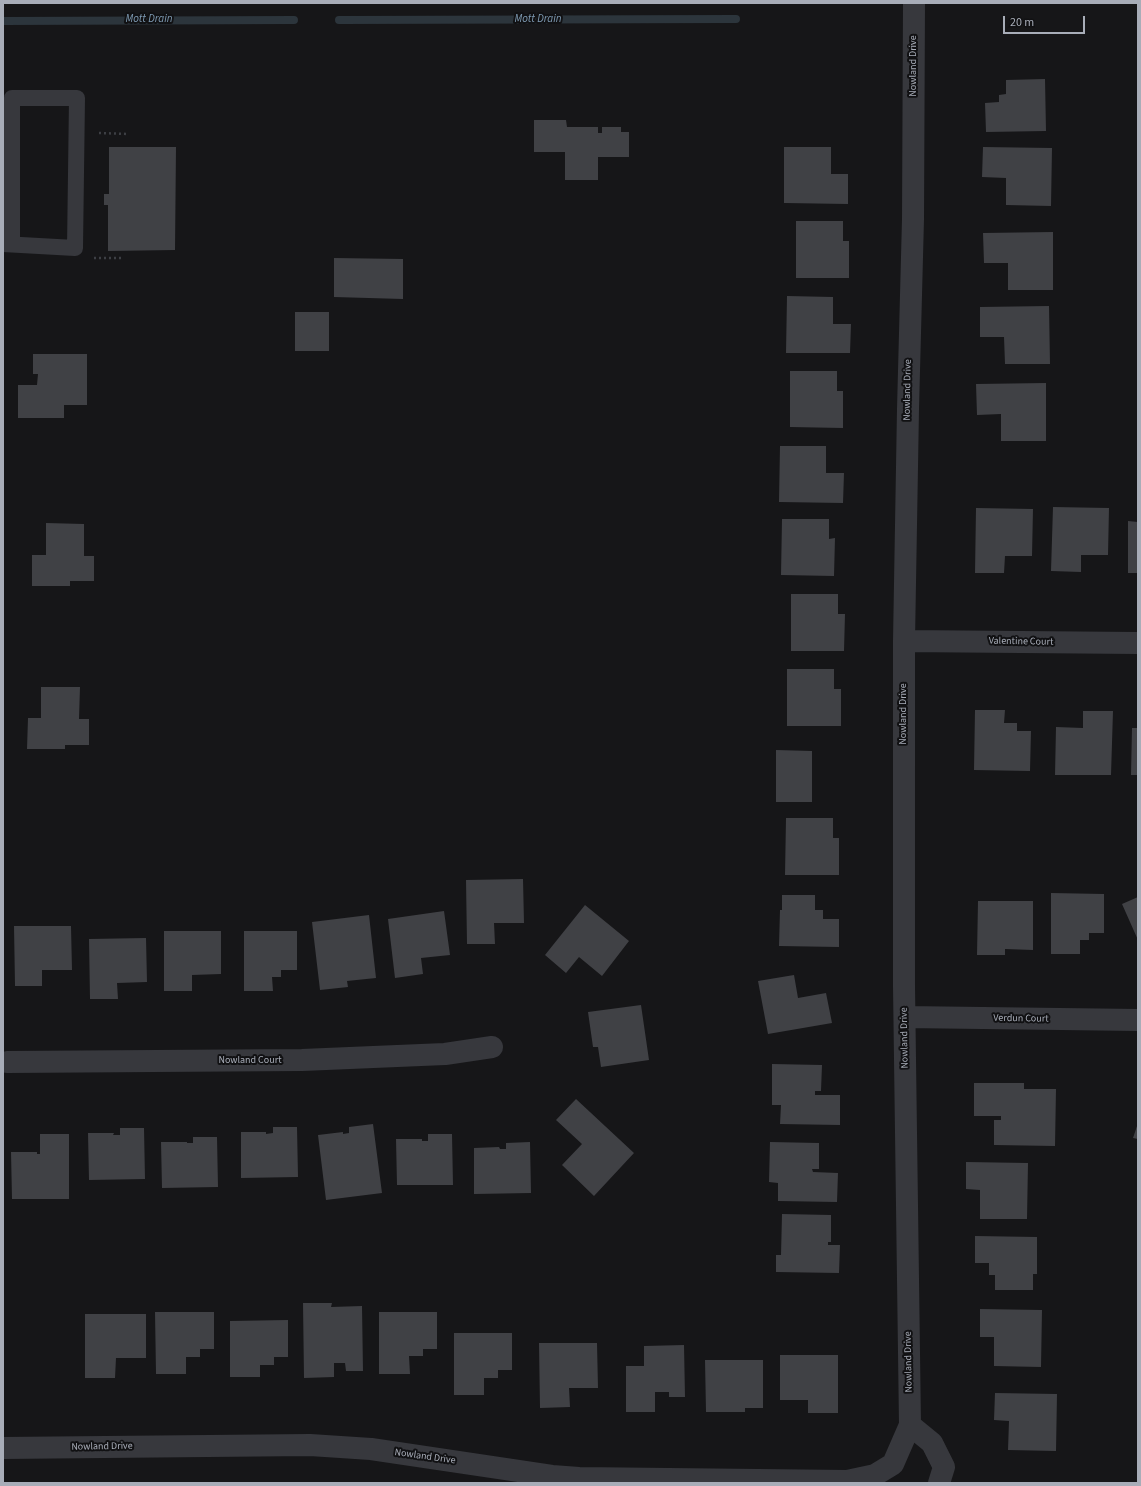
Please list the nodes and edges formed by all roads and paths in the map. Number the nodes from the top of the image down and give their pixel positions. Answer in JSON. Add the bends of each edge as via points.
{"nodes":[{"id":1,"x":914,"y":3,"type":"edge"},
{"id":2,"x":7,"y":244,"type":"edge"},
{"id":3,"x":904,"y":641,"type":"junction"},
{"id":4,"x":1138,"y":643,"type":"edge"},
{"id":5,"x":904,"y":1017,"type":"junction"},
{"id":6,"x":1138,"y":1020,"type":"edge"},
{"id":7,"x":492,"y":1047,"type":"dead end"},
{"id":8,"x":4,"y":1062,"type":"edge"},
{"id":9,"x":910,"y":1425,"type":"junction"},
{"id":10,"x":3,"y":1448,"type":"edge"},
{"id":11,"x":848,"y":1482,"type":"edge"},
{"id":12,"x":939,"y":1483,"type":"edge"}],
"edges":[{"from":1,"to":3,"type":"street","name":"Nowland Drive","via":[[913,219]]},
{"from":2,"to":2,"type":"lane","via":[[75,248],[77,98],[12,98]]},
{"from":3,"to":4,"type":"street","name":"Valentine Court"},
{"from":3,"to":5,"type":"street","name":"Nowland Drive"},
{"from":5,"to":6,"type":"street","name":"Verdun Court"},
{"from":5,"to":9,"type":"street","name":"Nowland Drive"},
{"from":7,"to":8,"type":"street","name":"Nowland Court","via":[[445,1054],[302,1060]]},
{"from":9,"to":11,"type":"street","name":"Nowland Drive","via":[[892,1464],[875,1475]]},
{"from":9,"to":12,"type":"street","via":[[932,1442],[944,1467]]},
{"from":10,"to":11,"type":"street","name":"Nowland Drive","via":[[310,1445],[371,1449],[578,1478]]}]}
